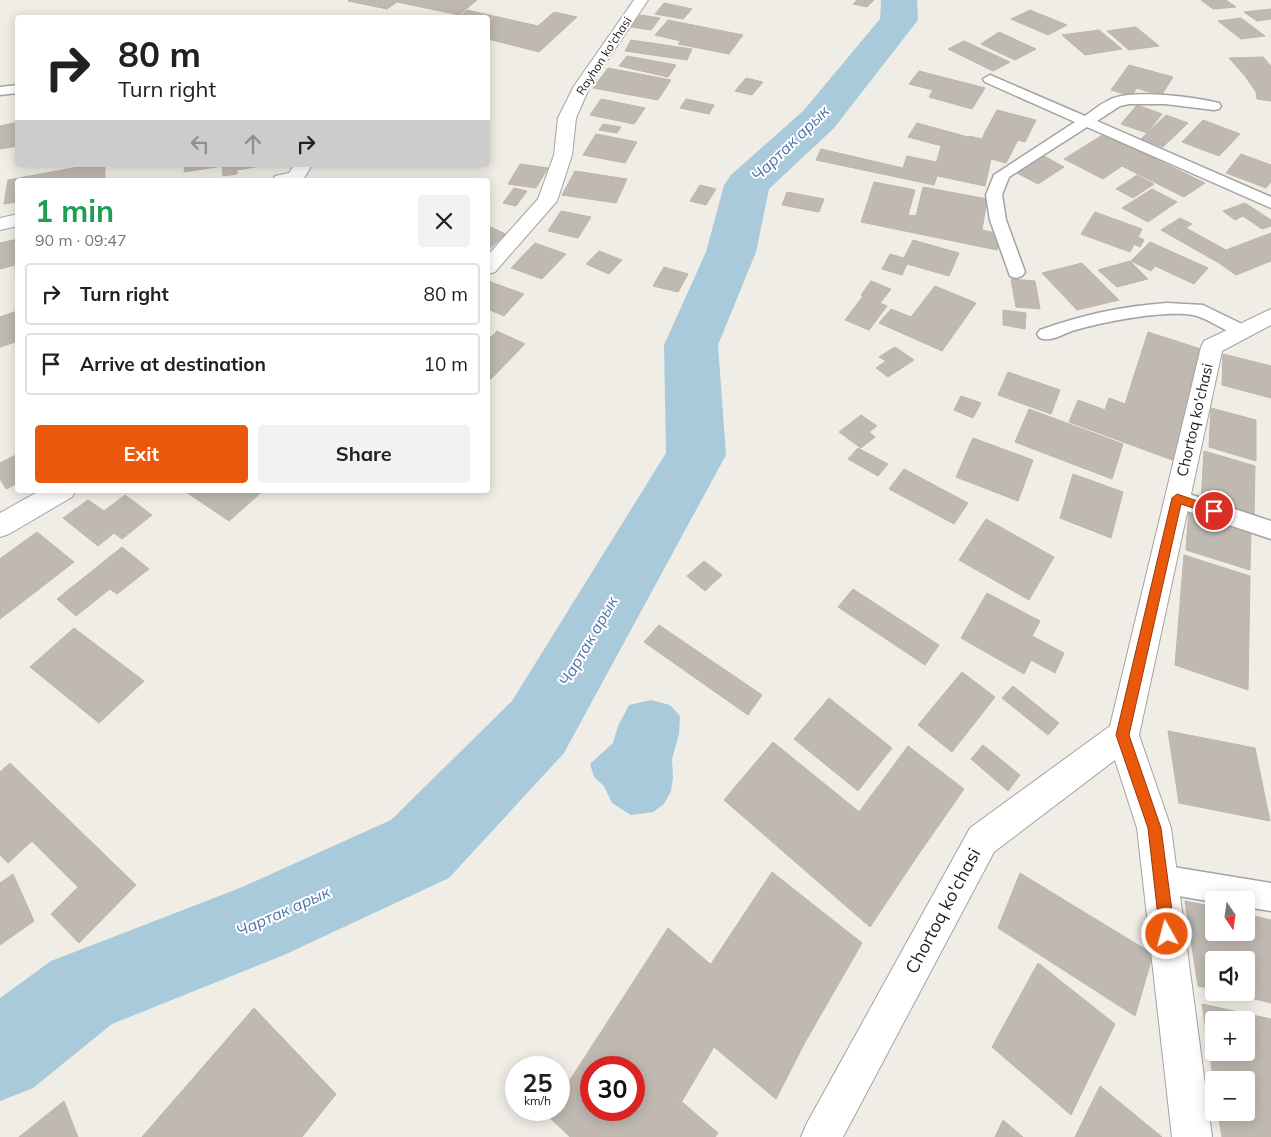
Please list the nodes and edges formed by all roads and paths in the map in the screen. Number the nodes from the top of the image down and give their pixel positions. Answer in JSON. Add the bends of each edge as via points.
{"nodes":[{"id":1,"x":641,"y":0,"type":"edge"},
{"id":2,"x":990,"y":79,"type":"dead end"},
{"id":3,"x":15,"y":89,"type":"edge"},
{"id":4,"x":0,"y":91,"type":"edge"},
{"id":5,"x":1214,"y":106,"type":"dead end"},
{"id":6,"x":1087,"y":122,"type":"junction"},
{"id":7,"x":302,"y":167,"type":"edge"},
{"id":8,"x":291,"y":178,"type":"edge"},
{"id":9,"x":1271,"y":203,"type":"edge"},
{"id":10,"x":15,"y":221,"type":"edge"},
{"id":11,"x":0,"y":224,"type":"edge"},
{"id":12,"x":490,"y":265,"type":"edge"},
{"id":13,"x":1016,"y":272,"type":"dead end"},
{"id":14,"x":1271,"y":316,"type":"edge"},
{"id":15,"x":1242,"y":331,"type":"junction"},
{"id":16,"x":1046,"y":334,"type":"dead end"},
{"id":17,"x":58,"y":493,"type":"edge"},
{"id":18,"x":1177,"y":498,"type":"junction"},
{"id":19,"x":0,"y":526,"type":"edge"},
{"id":20,"x":1271,"y":530,"type":"edge"},
{"id":21,"x":1122,"y":735,"type":"junction"},
{"id":22,"x":1161,"y":879,"type":"junction"},
{"id":23,"x":1271,"y":897,"type":"edge"},
{"id":24,"x":821,"y":1137,"type":"edge"},
{"id":25,"x":1192,"y":1137,"type":"edge"}],
"edges":[{"from":1,"to":12,"type":"street","name":"Rayhon ko'chasi","via":[[582,86],[567,118],[563,155],[547,201]]},
{"from":2,"to":6,"type":"lane"},
{"from":3,"to":4,"type":"lane"},
{"from":5,"to":6,"type":"lane","via":[[1169,98],[1138,98],[1116,102]]},
{"from":6,"to":9,"type":"lane"},
{"from":6,"to":13,"type":"lane","via":[[1002,175],[994,195],[998,220]]},
{"from":7,"to":8,"type":"street","via":[[296,177]]},
{"from":10,"to":11,"type":"street"},
{"from":14,"to":15,"type":"street","name":"Chortoq ko'chasi"},
{"from":15,"to":16,"type":"lane","via":[[1197,309],[1167,309],[1128,312]]},
{"from":15,"to":18,"type":"street","name":"Chortoq ko'chasi","via":[[1212,346]]},
{"from":17,"to":19,"type":"street"},
{"from":18,"to":20,"type":"lane"},
{"from":18,"to":21,"type":"street","name":"Chortoq ko'chasi"},
{"from":21,"to":22,"type":"street","via":[[1154,828]]},
{"from":21,"to":24,"type":"street","name":"Chortoq ko'chasi","via":[[982,840]]},
{"from":22,"to":23,"type":"lane"},
{"from":22,"to":25,"type":"street"}]}
